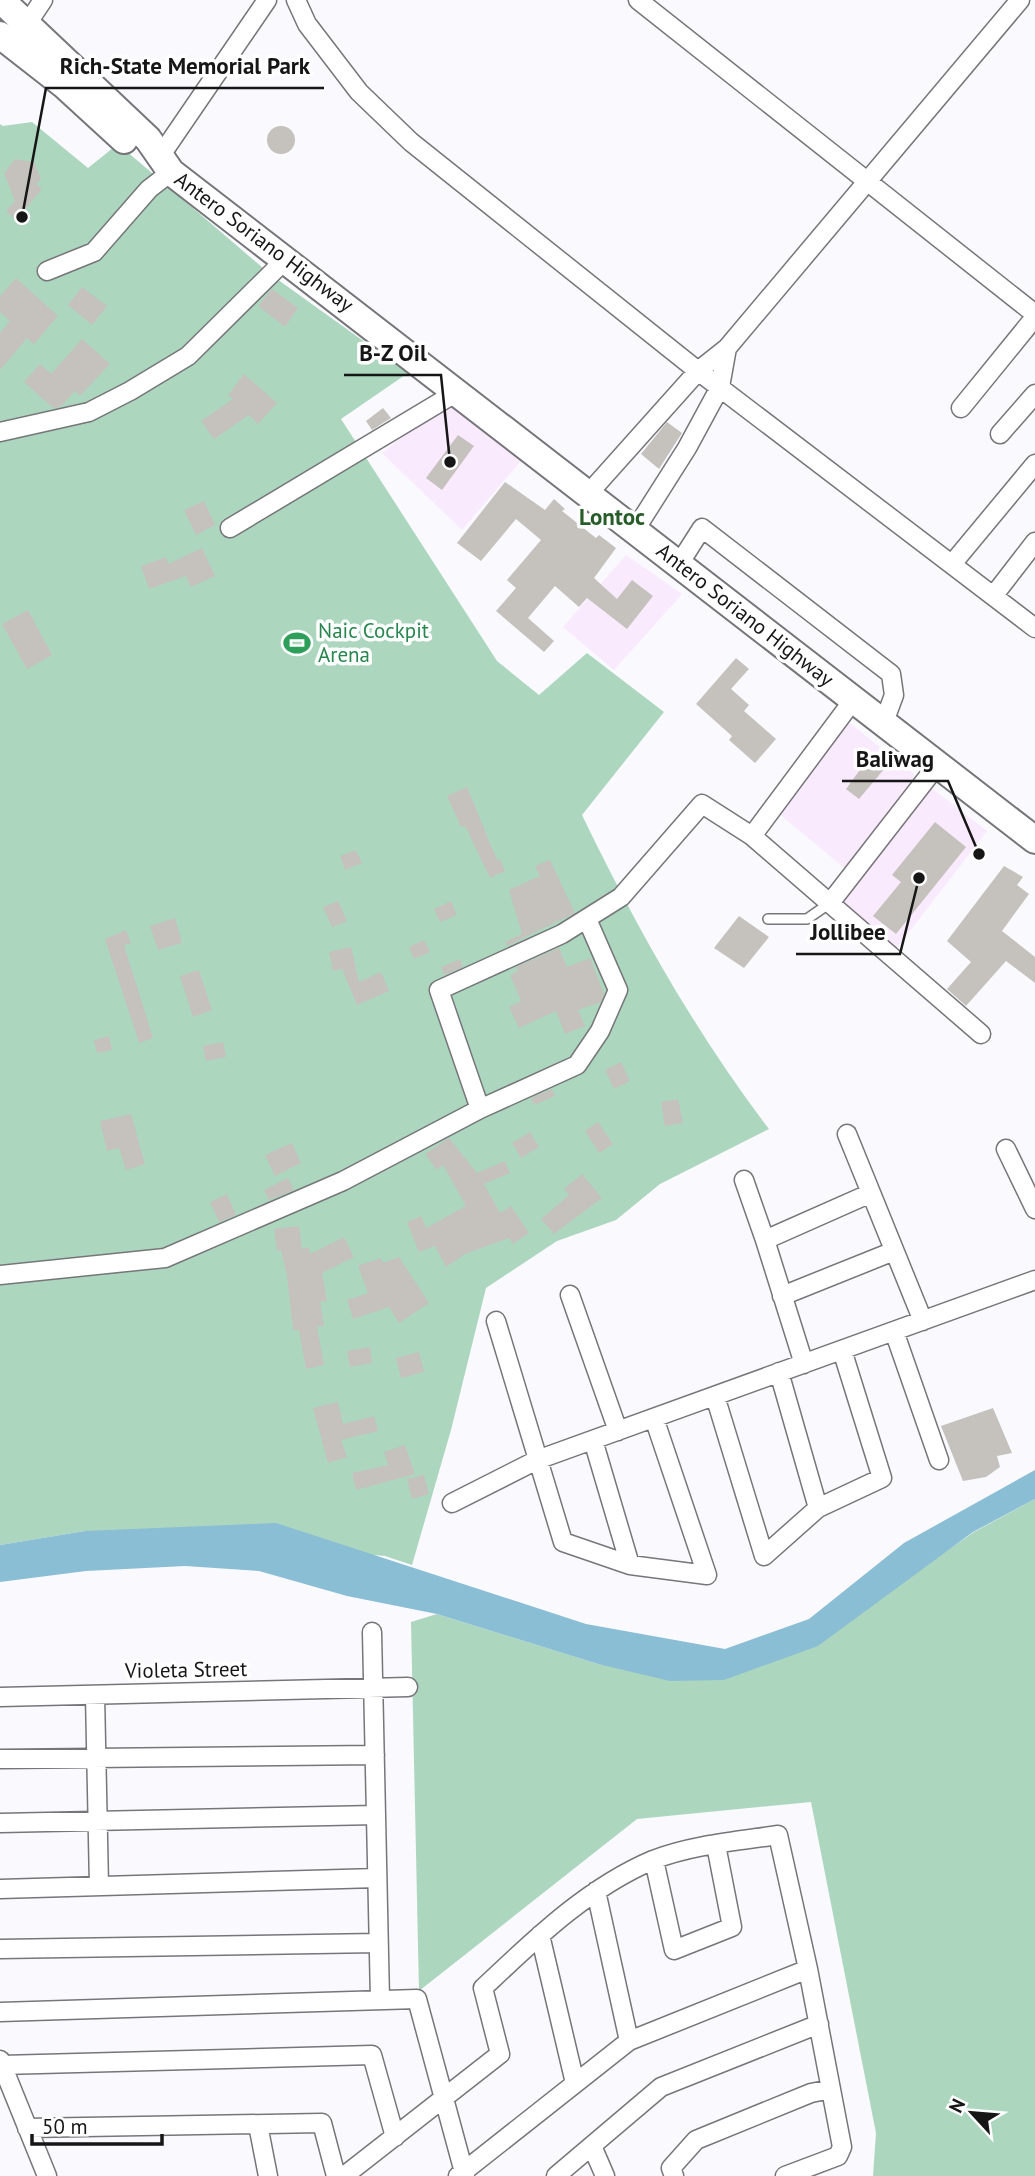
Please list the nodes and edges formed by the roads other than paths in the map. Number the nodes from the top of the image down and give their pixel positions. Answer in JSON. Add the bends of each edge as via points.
{"nodes":[{"id":1,"x":1,"y":0,"type":"edge"},
{"id":2,"x":43,"y":0,"type":"edge"},
{"id":3,"x":267,"y":0,"type":"edge"},
{"id":4,"x":296,"y":0,"type":"edge"},
{"id":5,"x":638,"y":0,"type":"edge"},
{"id":6,"x":1020,"y":0,"type":"edge"},
{"id":7,"x":27,"y":24,"type":"junction"},
{"id":8,"x":0,"y":35,"type":"edge"},
{"id":9,"x":165,"y":165,"type":"junction"},
{"id":10,"x":869,"y":182,"type":"junction"},
{"id":11,"x":287,"y":258,"type":"junction"},
{"id":12,"x":47,"y":271,"type":"dead end"},
{"id":13,"x":1035,"y":315,"type":"edge"},
{"id":14,"x":727,"y":348,"type":"junction"},
{"id":15,"x":698,"y":371,"type":"junction"},
{"id":16,"x":720,"y":387,"type":"junction"},
{"id":17,"x":457,"y":391,"type":"junction"},
{"id":18,"x":1035,"y":394,"type":"edge"},
{"id":19,"x":961,"y":408,"type":"dead end"},
{"id":20,"x":0,"y":432,"type":"edge"},
{"id":21,"x":1000,"y":434,"type":"dead end"},
{"id":22,"x":1035,"y":464,"type":"edge"},
{"id":23,"x":588,"y":494,"type":"junction"},
{"id":24,"x":230,"y":528,"type":"dead end"},
{"id":25,"x":635,"y":530,"type":"junction"},
{"id":26,"x":1035,"y":542,"type":"edge"},
{"id":27,"x":678,"y":564,"type":"junction"},
{"id":28,"x":952,"y":564,"type":"junction"},
{"id":29,"x":994,"y":595,"type":"junction"},
{"id":30,"x":1034,"y":626,"type":"edge"},
{"id":31,"x":854,"y":699,"type":"junction"},
{"id":32,"x":884,"y":722,"type":"junction"},
{"id":33,"x":938,"y":764,"type":"junction"},
{"id":34,"x":752,"y":836,"type":"junction"},
{"id":35,"x":1035,"y":840,"type":"edge"},
{"id":36,"x":830,"y":903,"type":"junction"},
{"id":37,"x":587,"y":919,"type":"junction"},
{"id":38,"x":768,"y":919,"type":"dead end"},
{"id":39,"x":981,"y":1034,"type":"dead end"},
{"id":40,"x":480,"y":1109,"type":"junction"},
{"id":41,"x":847,"y":1134,"type":"dead end"},
{"id":42,"x":1006,"y":1149,"type":"dead end"},
{"id":43,"x":744,"y":1180,"type":"dead end"},
{"id":44,"x":871,"y":1193,"type":"junction"},
{"id":45,"x":1035,"y":1209,"type":"edge"},
{"id":46,"x":765,"y":1240,"type":"junction"},
{"id":47,"x":894,"y":1251,"type":"junction"},
{"id":48,"x":0,"y":1275,"type":"edge"},
{"id":49,"x":1035,"y":1280,"type":"edge"},
{"id":50,"x":570,"y":1295,"type":"dead end"},
{"id":51,"x":782,"y":1296,"type":"junction"},
{"id":52,"x":496,"y":1321,"type":"dead end"},
{"id":53,"x":923,"y":1321,"type":"junction"},
{"id":54,"x":894,"y":1331,"type":"junction"},
{"id":55,"x":842,"y":1350,"type":"junction"},
{"id":56,"x":804,"y":1364,"type":"junction"},
{"id":57,"x":779,"y":1373,"type":"junction"},
{"id":58,"x":715,"y":1396,"type":"junction"},
{"id":59,"x":653,"y":1418,"type":"junction"},
{"id":60,"x":618,"y":1431,"type":"junction"},
{"id":61,"x":593,"y":1440,"type":"junction"},
{"id":62,"x":537,"y":1460,"type":"junction"},
{"id":63,"x":939,"y":1460,"type":"dead end"},
{"id":64,"x":452,"y":1503,"type":"dead end"},
{"id":65,"x":818,"y":1508,"type":"junction"},
{"id":66,"x":630,"y":1566,"type":"junction"},
{"id":67,"x":372,"y":1632,"type":"dead end"},
{"id":68,"x":408,"y":1687,"type":"dead end"},
{"id":69,"x":373,"y":1689,"type":"junction"},
{"id":70,"x":95,"y":1695,"type":"junction"},
{"id":71,"x":0,"y":1697,"type":"edge"},
{"id":72,"x":375,"y":1755,"type":"junction"},
{"id":73,"x":96,"y":1758,"type":"junction"},
{"id":74,"x":0,"y":1759,"type":"edge"},
{"id":75,"x":376,"y":1815,"type":"junction"},
{"id":76,"x":97,"y":1821,"type":"junction"},
{"id":77,"x":0,"y":1823,"type":"edge"},
{"id":78,"x":716,"y":1845,"type":"junction"},
{"id":79,"x":654,"y":1860,"type":"junction"},
{"id":80,"x":377,"y":1878,"type":"junction"},
{"id":81,"x":99,"y":1886,"type":"junction"},
{"id":82,"x":0,"y":1889,"type":"edge"},
{"id":83,"x":596,"y":1891,"type":"junction"},
{"id":84,"x":540,"y":1935,"type":"junction"},
{"id":85,"x":378,"y":1943,"type":"junction"},
{"id":86,"x":0,"y":1949,"type":"edge"},
{"id":87,"x":808,"y":1969,"type":"junction"},
{"id":88,"x":380,"y":2000,"type":"junction"},
{"id":89,"x":0,"y":2012,"type":"edge"},
{"id":90,"x":819,"y":2024,"type":"junction"},
{"id":91,"x":629,"y":2041,"type":"junction"},
{"id":92,"x":1,"y":2063,"type":"edge"},
{"id":93,"x":575,"y":2084,"type":"junction"},
{"id":94,"x":831,"y":2089,"type":"junction"},
{"id":95,"x":443,"y":2097,"type":"junction"},
{"id":96,"x":258,"y":2124,"type":"junction"},
{"id":97,"x":27,"y":2128,"type":"junction"},
{"id":98,"x":395,"y":2137,"type":"junction"},
{"id":99,"x":592,"y":2146,"type":"junction"},
{"id":100,"x":462,"y":2174,"type":"edge"},
{"id":101,"x":47,"y":2176,"type":"edge"},
{"id":102,"x":268,"y":2176,"type":"edge"},
{"id":103,"x":336,"y":2176,"type":"edge"},
{"id":104,"x":344,"y":2176,"type":"edge"},
{"id":105,"x":556,"y":2176,"type":"edge"},
{"id":106,"x":605,"y":2176,"type":"edge"},
{"id":107,"x":674,"y":2176,"type":"edge"},
{"id":108,"x":785,"y":2176,"type":"edge"}],
"edges":[{"from":1,"to":7,"type":"main road","name":"Antero Soriano Highway"},
{"from":2,"to":7,"type":"street"},
{"from":3,"to":9,"type":"street"},
{"from":4,"to":15,"type":"street","via":[[307,24],[359,92],[411,142]]},
{"from":5,"to":10,"type":"street"},
{"from":6,"to":10,"type":"street"},
{"from":7,"to":9,"type":"main road","name":"Antero Soriano Highway","via":[[148,139]]},
{"from":8,"to":9,"type":"main road","name":"Antero Soriano Highway","via":[[138,152]]},
{"from":9,"to":11,"type":"main road","name":"Antero Soriano Highway"},
{"from":9,"to":12,"type":"street","via":[[94,252]]},
{"from":10,"to":13,"type":"street"},
{"from":10,"to":14,"type":"street"},
{"from":11,"to":17,"type":"main road","name":"Antero Soriano Highway"},
{"from":11,"to":20,"type":"street","via":[[188,355],[130,391],[89,412]]},
{"from":13,"to":19,"type":"street"},
{"from":14,"to":15,"type":"street"},
{"from":14,"to":16,"type":"street"},
{"from":15,"to":16,"type":"street"},
{"from":15,"to":23,"type":"street"},
{"from":16,"to":25,"type":"street"},
{"from":16,"to":28,"type":"street"},
{"from":17,"to":23,"type":"main road","name":"Antero Soriano Highway"},
{"from":17,"to":24,"type":"street"},
{"from":18,"to":21,"type":"street"},
{"from":22,"to":28,"type":"street"},
{"from":23,"to":25,"type":"main road","name":"Antero Soriano Highway"},
{"from":25,"to":27,"type":"main road","name":"Antero Soriano Highway"},
{"from":26,"to":29,"type":"street"},
{"from":27,"to":31,"type":"main road","name":"Antero Soriano Highway"},
{"from":27,"to":32,"type":"street","via":[[702,528],[891,674],[894,695]]},
{"from":28,"to":29,"type":"street"},
{"from":29,"to":30,"type":"street"},
{"from":31,"to":32,"type":"main road","name":"Antero Soriano Highway"},
{"from":31,"to":34,"type":"street"},
{"from":32,"to":33,"type":"main road","name":"Antero Soriano Highway"},
{"from":33,"to":35,"type":"main road","name":"Antero Soriano Highway"},
{"from":33,"to":36,"type":"street"},
{"from":34,"to":36,"type":"street"},
{"from":34,"to":37,"type":"street","via":[[702,804],[621,897]]},
{"from":36,"to":38,"type":"lane","via":[[807,919]]},
{"from":36,"to":39,"type":"street"},
{"from":37,"to":40,"type":"street","via":[[618,990],[600,1031],[577,1065]]},
{"from":37,"to":40,"type":"street","via":[[439,990]]},
{"from":40,"to":48,"type":"street","via":[[343,1181],[165,1258]]},
{"from":41,"to":44,"type":"street"},
{"from":42,"to":45,"type":"street"},
{"from":43,"to":46,"type":"street"},
{"from":44,"to":46,"type":"street"},
{"from":44,"to":47,"type":"street"},
{"from":46,"to":51,"type":"street"},
{"from":47,"to":51,"type":"street"},
{"from":47,"to":53,"type":"street"},
{"from":49,"to":53,"type":"street"},
{"from":50,"to":60,"type":"street"},
{"from":51,"to":56,"type":"street"},
{"from":52,"to":62,"type":"street"},
{"from":53,"to":54,"type":"street"},
{"from":54,"to":55,"type":"street"},
{"from":54,"to":63,"type":"street"},
{"from":55,"to":56,"type":"street"},
{"from":55,"to":65,"type":"street","via":[[882,1478]]},
{"from":56,"to":57,"type":"street"},
{"from":57,"to":58,"type":"street"},
{"from":57,"to":65,"type":"street"},
{"from":58,"to":59,"type":"street"},
{"from":58,"to":65,"type":"street","via":[[764,1556]]},
{"from":59,"to":60,"type":"street"},
{"from":59,"to":66,"type":"street","via":[[707,1575]]},
{"from":60,"to":61,"type":"street"},
{"from":61,"to":62,"type":"street"},
{"from":61,"to":66,"type":"street"},
{"from":62,"to":64,"type":"street"},
{"from":62,"to":66,"type":"street","via":[[563,1542]]},
{"from":67,"to":69,"type":"street"},
{"from":68,"to":69,"type":"street","name":"Violeta Street"},
{"from":69,"to":70,"type":"street","name":"Violeta Street"},
{"from":69,"to":72,"type":"street"},
{"from":70,"to":71,"type":"street","name":"Violeta Street"},
{"from":70,"to":73,"type":"street"},
{"from":72,"to":73,"type":"street"},
{"from":72,"to":75,"type":"street"},
{"from":73,"to":74,"type":"street"},
{"from":73,"to":76,"type":"street"},
{"from":75,"to":76,"type":"street"},
{"from":75,"to":80,"type":"street"},
{"from":76,"to":77,"type":"street"},
{"from":76,"to":81,"type":"street"},
{"from":78,"to":79,"type":"street"},
{"from":78,"to":79,"type":"street","via":[[732,1927],[674,1950]]},
{"from":78,"to":87,"type":"street","via":[[778,1835]]},
{"from":79,"to":83,"type":"street"},
{"from":80,"to":81,"type":"street"},
{"from":80,"to":85,"type":"street"},
{"from":81,"to":82,"type":"street"},
{"from":83,"to":84,"type":"street"},
{"from":83,"to":91,"type":"street"},
{"from":84,"to":93,"type":"street"},
{"from":84,"to":95,"type":"street","via":[[483,1988],[500,2054]]},
{"from":85,"to":86,"type":"street"},
{"from":85,"to":88,"type":"street"},
{"from":87,"to":90,"type":"street"},
{"from":87,"to":91,"type":"street"},
{"from":88,"to":89,"type":"street"},
{"from":88,"to":95,"type":"street","via":[[417,1999]]},
{"from":90,"to":94,"type":"street"},
{"from":90,"to":99,"type":"street","via":[[661,2087]]},
{"from":91,"to":93,"type":"street"},
{"from":92,"to":97,"type":"street"},
{"from":92,"to":98,"type":"street","via":[[372,2055]]},
{"from":93,"to":100,"type":"street"},
{"from":94,"to":107,"type":"street","via":[[696,2140],[671,2168]]},
{"from":94,"to":108,"type":"street","via":[[842,2147],[838,2156]]},
{"from":95,"to":98,"type":"street"},
{"from":95,"to":100,"type":"street"},
{"from":96,"to":97,"type":"street"},
{"from":96,"to":102,"type":"street"},
{"from":96,"to":103,"type":"street","via":[[322,2123]]},
{"from":97,"to":101,"type":"street"},
{"from":98,"to":104,"type":"street"},
{"from":99,"to":105,"type":"street"},
{"from":99,"to":106,"type":"street"}]}
